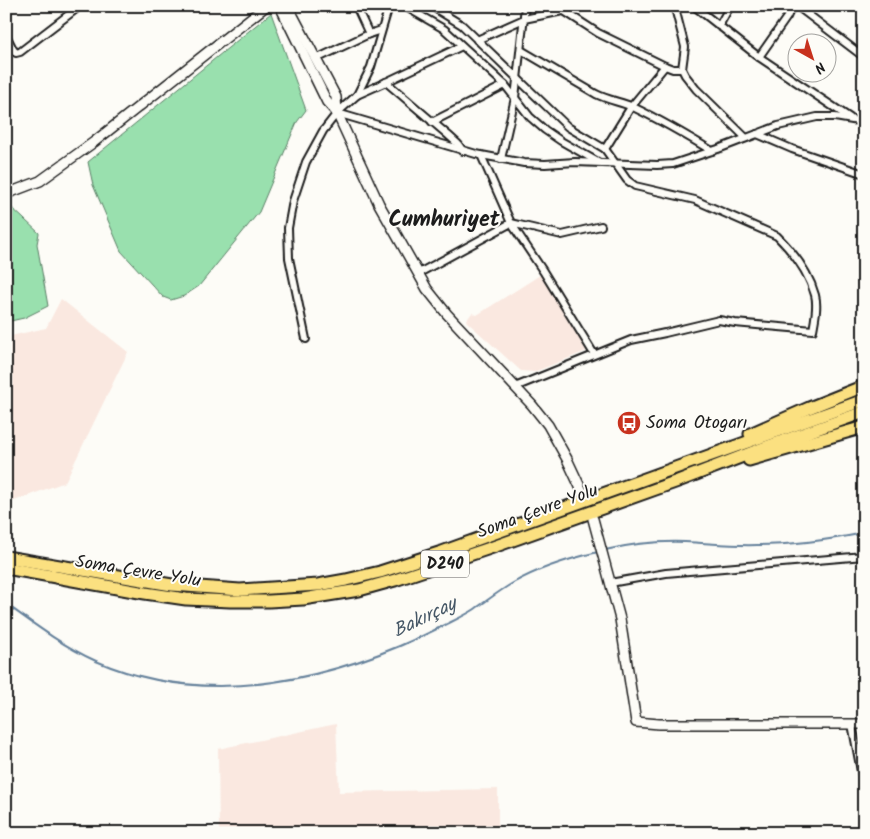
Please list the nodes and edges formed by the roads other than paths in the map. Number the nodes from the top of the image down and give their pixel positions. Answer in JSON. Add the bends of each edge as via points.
{"nodes":[{"id":1,"x":80,"y":6,"type":"edge"},
{"id":2,"x":266,"y":6,"type":"edge"},
{"id":3,"x":280,"y":6,"type":"edge"},
{"id":4,"x":356,"y":6,"type":"edge"},
{"id":5,"x":389,"y":6,"type":"edge"},
{"id":6,"x":404,"y":6,"type":"edge"},
{"id":7,"x":431,"y":6,"type":"edge"},
{"id":8,"x":525,"y":6,"type":"edge"},
{"id":9,"x":587,"y":6,"type":"edge"},
{"id":10,"x":675,"y":6,"type":"edge"},
{"id":11,"x":694,"y":6,"type":"edge"},
{"id":12,"x":730,"y":6,"type":"edge"},
{"id":13,"x":792,"y":6,"type":"edge"},
{"id":14,"x":797,"y":6,"type":"edge"},
{"id":15,"x":290,"y":7,"type":"edge"},
{"id":16,"x":564,"y":11,"type":"junction"},
{"id":17,"x":524,"y":19,"type":"junction"},
{"id":18,"x":719,"y":26,"type":"junction"},
{"id":19,"x":381,"y":30,"type":"junction"},
{"id":20,"x":369,"y":34,"type":"junction"},
{"id":21,"x":6,"y":35,"type":"edge"},
{"id":22,"x":477,"y":40,"type":"junction"},
{"id":23,"x":462,"y":46,"type":"junction"},
{"id":24,"x":521,"y":50,"type":"junction"},
{"id":25,"x":864,"y":56,"type":"edge"},
{"id":26,"x":759,"y":57,"type":"junction"},
{"id":27,"x":316,"y":59,"type":"junction"},
{"id":28,"x":665,"y":66,"type":"junction"},
{"id":29,"x":682,"y":69,"type":"junction"},
{"id":30,"x":518,"y":79,"type":"junction"},
{"id":31,"x":386,"y":82,"type":"junction"},
{"id":32,"x":504,"y":85,"type":"junction"},
{"id":33,"x":357,"y":94,"type":"junction"},
{"id":34,"x":515,"y":98,"type":"junction"},
{"id":35,"x":631,"y":107,"type":"junction"},
{"id":36,"x":337,"y":112,"type":"junction"},
{"id":37,"x":853,"y":120,"type":"junction"},
{"id":38,"x":432,"y":122,"type":"junction"},
{"id":39,"x":864,"y":122,"type":"edge"},
{"id":40,"x":757,"y":134,"type":"junction"},
{"id":41,"x":746,"y":138,"type":"junction"},
{"id":42,"x":605,"y":149,"type":"junction"},
{"id":43,"x":463,"y":151,"type":"junction"},
{"id":44,"x":712,"y":151,"type":"junction"},
{"id":45,"x":481,"y":156,"type":"junction"},
{"id":46,"x":501,"y":159,"type":"junction"},
{"id":47,"x":600,"y":162,"type":"junction"},
{"id":48,"x":616,"y":163,"type":"junction"},
{"id":49,"x":864,"y":174,"type":"edge"},
{"id":50,"x":6,"y":194,"type":"edge"},
{"id":51,"x":511,"y":223,"type":"junction"},
{"id":52,"x":601,"y":226,"type":"dead end"},
{"id":53,"x":419,"y":273,"type":"junction"},
{"id":54,"x":306,"y":339,"type":"dead end"},
{"id":55,"x":594,"y":354,"type":"junction"},
{"id":56,"x":864,"y":386,"type":"edge"},
{"id":57,"x":515,"y":387,"type":"junction"},
{"id":58,"x":864,"y":400,"type":"edge"},
{"id":59,"x":864,"y":412,"type":"edge"},
{"id":60,"x":864,"y":427,"type":"edge"},
{"id":61,"x":672,"y":470,"type":"junction"},
{"id":62,"x":678,"y":480,"type":"junction"},
{"id":63,"x":582,"y":491,"type":"dead end"},
{"id":64,"x":594,"y":523,"type":"dead end"},
{"id":65,"x":864,"y":556,"type":"edge"},
{"id":66,"x":6,"y":557,"type":"edge"},
{"id":67,"x":6,"y":568,"type":"edge"},
{"id":68,"x":610,"y":583,"type":"junction"},
{"id":69,"x":852,"y":724,"type":"junction"},
{"id":70,"x":864,"y":724,"type":"edge"},
{"id":71,"x":864,"y":786,"type":"edge"}],
"edges":[{"from":1,"to":21,"type":"street","via":[[20,52],[16,53]]},
{"from":2,"to":50,"type":"main road","via":[[86,148],[40,181]]},
{"from":3,"to":36,"type":"main road","via":[[327,102]]},
{"from":4,"to":20,"type":"street"},
{"from":5,"to":19,"type":"street"},
{"from":6,"to":23,"type":"street","via":[[444,29]]},
{"from":7,"to":22,"type":"street","via":[[462,25]]},
{"from":8,"to":17,"type":"street"},
{"from":9,"to":16,"type":"street"},
{"from":10,"to":29,"type":"street","via":[[685,47]]},
{"from":11,"to":18,"type":"street"},
{"from":12,"to":18,"type":"street"},
{"from":13,"to":26,"type":"street"},
{"from":14,"to":25,"type":"street"},
{"from":15,"to":27,"type":"main road"},
{"from":16,"to":17,"type":"street"},
{"from":16,"to":28,"type":"street","via":[[598,33]]},
{"from":17,"to":22,"type":"street"},
{"from":17,"to":24,"type":"street"},
{"from":18,"to":26,"type":"street"},
{"from":19,"to":20,"type":"street"},
{"from":19,"to":33,"type":"street","via":[[371,67]]},
{"from":20,"to":27,"type":"street"},
{"from":22,"to":30,"type":"street"},
{"from":23,"to":31,"type":"street"},
{"from":23,"to":32,"type":"street"},
{"from":24,"to":30,"type":"street"},
{"from":24,"to":35,"type":"street","via":[[596,94]]},
{"from":26,"to":37,"type":"street"},
{"from":27,"to":36,"type":"main road","via":[[336,97]]},
{"from":28,"to":29,"type":"street","via":[[673,70]]},
{"from":28,"to":35,"type":"street"},
{"from":29,"to":41,"type":"street","via":[[696,88]]},
{"from":30,"to":34,"type":"street"},
{"from":30,"to":42,"type":"street","via":[[568,127]]},
{"from":31,"to":33,"type":"street"},
{"from":31,"to":38,"type":"street"},
{"from":32,"to":34,"type":"street"},
{"from":32,"to":38,"type":"street"},
{"from":33,"to":36,"type":"street"},
{"from":34,"to":46,"type":"street"},
{"from":34,"to":47,"type":"street","via":[[545,130]]},
{"from":35,"to":42,"type":"street"},
{"from":35,"to":44,"type":"street"},
{"from":36,"to":43,"type":"street"},
{"from":36,"to":53,"type":"main road","via":[[379,204]]},
{"from":36,"to":54,"type":"street","via":[[306,162],[288,228],[289,258]]},
{"from":37,"to":39,"type":"street"},
{"from":37,"to":40,"type":"street","via":[[818,117]]},
{"from":38,"to":43,"type":"street"},
{"from":40,"to":41,"type":"street"},
{"from":40,"to":49,"type":"street"},
{"from":41,"to":44,"type":"street"},
{"from":42,"to":48,"type":"street"},
{"from":43,"to":45,"type":"street"},
{"from":44,"to":48,"type":"street","via":[[673,164]]},
{"from":45,"to":46,"type":"street"},
{"from":45,"to":51,"type":"street"},
{"from":46,"to":47,"type":"street","via":[[545,164]]},
{"from":47,"to":48,"type":"street"},
{"from":48,"to":55,"type":"street","via":[[635,186],[695,200],[777,236],[807,275],[816,308],[813,330],[719,320],[630,340]]},
{"from":51,"to":52,"type":"street","via":[[562,235]]},
{"from":51,"to":53,"type":"street"},
{"from":51,"to":55,"type":"street"},
{"from":53,"to":57,"type":"main road","via":[[447,314]]},
{"from":55,"to":57,"type":"street"},
{"from":56,"to":61,"type":"highway"},
{"from":57,"to":63,"type":"main road","via":[[552,431]]},
{"from":58,"to":61,"type":"highway","name":"Soma Çevre Yolu","number":"D240"},
{"from":59,"to":62,"type":"highway","name":"Soma Çevre Yolu","number":"D240"},
{"from":60,"to":62,"type":"highway"},
{"from":61,"to":66,"type":"highway","name":"Soma Çevre Yolu","number":"D240","via":[[409,564],[318,584],[240,590],[172,585]]},
{"from":62,"to":67,"type":"highway","name":"Soma Çevre Yolu","number":"D240","via":[[395,580],[359,590],[303,598],[230,602],[186,599]]},
{"from":64,"to":68,"type":"main road"},
{"from":65,"to":68,"type":"street","via":[[666,573]]},
{"from":68,"to":69,"type":"main road","via":[[620,619],[636,722]]},
{"from":69,"to":70,"type":"main road"},
{"from":69,"to":71,"type":"street"}]}
